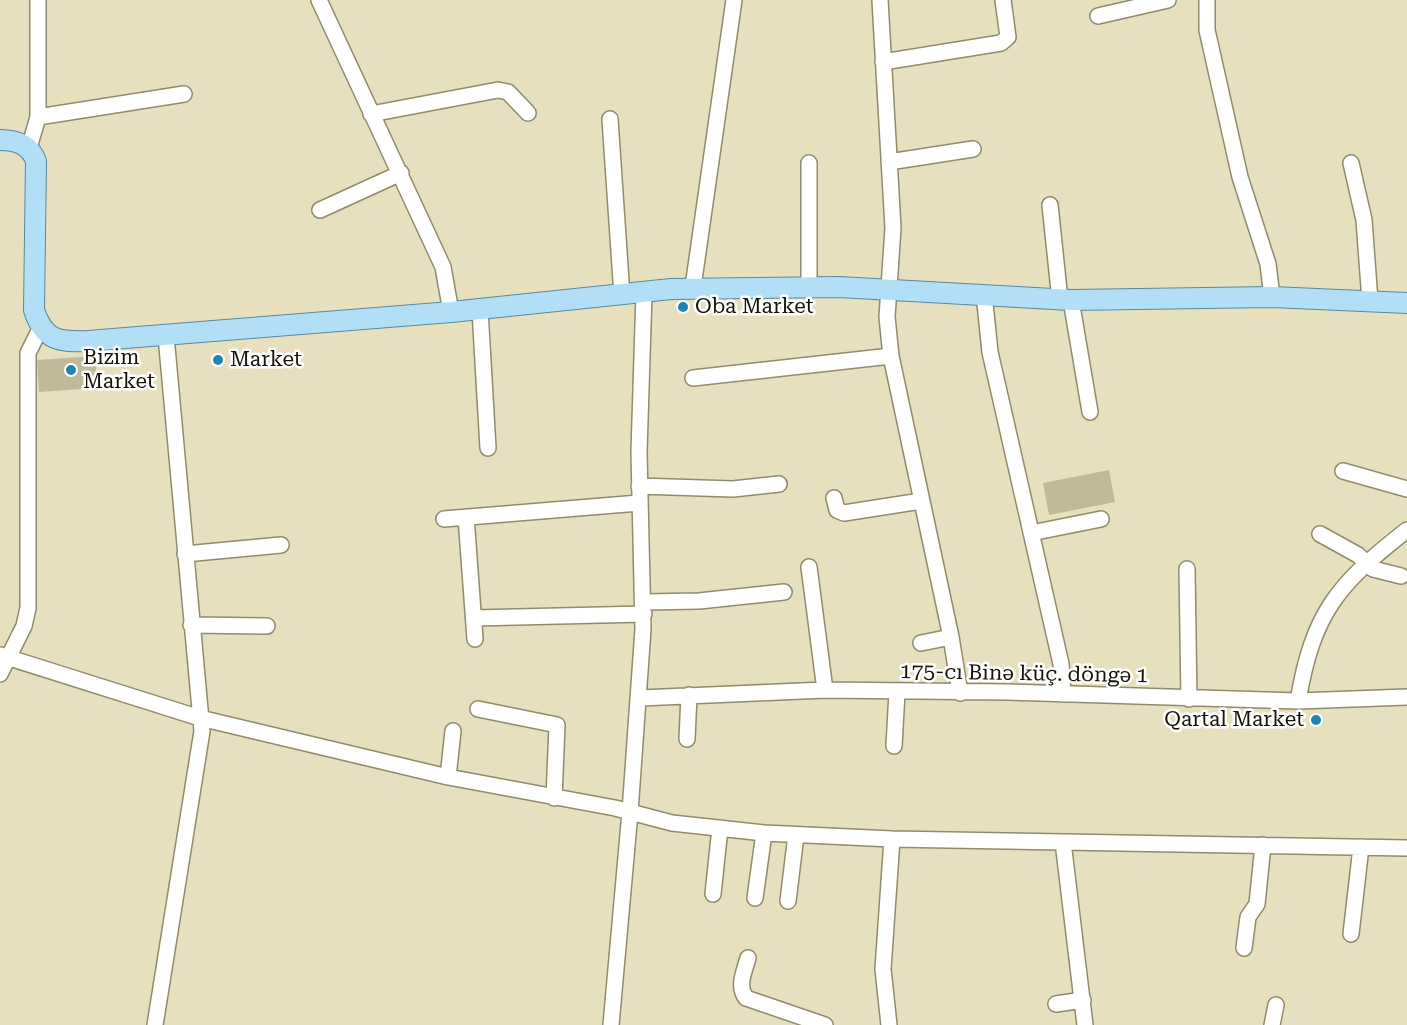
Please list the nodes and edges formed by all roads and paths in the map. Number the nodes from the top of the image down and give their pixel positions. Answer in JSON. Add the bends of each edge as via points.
{"nodes":[{"id":1,"x":38,"y":0,"type":"edge"},
{"id":2,"x":319,"y":0,"type":"edge"},
{"id":3,"x":734,"y":0,"type":"edge"},
{"id":4,"x":880,"y":0,"type":"edge"},
{"id":5,"x":1003,"y":0,"type":"edge"},
{"id":6,"x":1168,"y":0,"type":"edge"},
{"id":7,"x":1207,"y":0,"type":"edge"},
{"id":8,"x":1098,"y":16,"type":"dead end"},
{"id":9,"x":883,"y":62,"type":"junction"},
{"id":10,"x":184,"y":94,"type":"dead end"},
{"id":11,"x":528,"y":113,"type":"dead end"},
{"id":12,"x":371,"y":114,"type":"junction"},
{"id":13,"x":38,"y":117,"type":"junction"},
{"id":14,"x":610,"y":119,"type":"dead end"},
{"id":15,"x":0,"y":140,"type":"edge"},
{"id":16,"x":29,"y":148,"type":"junction"},
{"id":17,"x":973,"y":148,"type":"dead end"},
{"id":18,"x":889,"y":162,"type":"junction"},
{"id":19,"x":808,"y":163,"type":"dead end"},
{"id":20,"x":1351,"y":163,"type":"dead end"},
{"id":21,"x":401,"y":173,"type":"junction"},
{"id":22,"x":1050,"y":205,"type":"dead end"},
{"id":23,"x":320,"y":210,"type":"dead end"},
{"id":24,"x":808,"y":286,"type":"junction"},
{"id":25,"x":693,"y":287,"type":"junction"},
{"id":26,"x":888,"y":289,"type":"junction"},
{"id":27,"x":644,"y":292,"type":"junction"},
{"id":28,"x":984,"y":294,"type":"junction"},
{"id":29,"x":622,"y":296,"type":"junction"},
{"id":30,"x":1272,"y":297,"type":"junction"},
{"id":31,"x":1066,"y":300,"type":"junction"},
{"id":32,"x":1370,"y":302,"type":"junction"},
{"id":33,"x":1407,"y":303,"type":"edge"},
{"id":34,"x":480,"y":310,"type":"junction"},
{"id":35,"x":451,"y":312,"type":"junction"},
{"id":36,"x":40,"y":327,"type":"junction"},
{"id":37,"x":166,"y":336,"type":"junction"},
{"id":38,"x":891,"y":356,"type":"junction"},
{"id":39,"x":693,"y":378,"type":"dead end"},
{"id":40,"x":1090,"y":412,"type":"dead end"},
{"id":41,"x":488,"y":448,"type":"dead end"},
{"id":42,"x":1343,"y":471,"type":"dead end"},
{"id":43,"x":779,"y":484,"type":"dead end"},
{"id":44,"x":639,"y":486,"type":"junction"},
{"id":45,"x":1407,"y":489,"type":"edge"},
{"id":46,"x":834,"y":498,"type":"dead end"},
{"id":47,"x":921,"y":501,"type":"junction"},
{"id":48,"x":639,"y":503,"type":"junction"},
{"id":49,"x":466,"y":517,"type":"junction"},
{"id":50,"x":444,"y":519,"type":"dead end"},
{"id":51,"x":1101,"y":519,"type":"dead end"},
{"id":52,"x":1407,"y":530,"type":"edge"},
{"id":53,"x":1031,"y":533,"type":"junction"},
{"id":54,"x":1320,"y":534,"type":"dead end"},
{"id":55,"x":281,"y":545,"type":"dead end"},
{"id":56,"x":185,"y":554,"type":"junction"},
{"id":57,"x":1365,"y":563,"type":"junction"},
{"id":58,"x":809,"y":567,"type":"dead end"},
{"id":59,"x":1187,"y":569,"type":"dead end"},
{"id":60,"x":1401,"y":576,"type":"dead end"},
{"id":61,"x":784,"y":592,"type":"dead end"},
{"id":62,"x":644,"y":608,"type":"junction"},
{"id":63,"x":474,"y":618,"type":"junction"},
{"id":64,"x":191,"y":626,"type":"junction"},
{"id":65,"x":267,"y":626,"type":"dead end"},
{"id":66,"x":951,"y":638,"type":"junction"},
{"id":67,"x":475,"y":639,"type":"dead end"},
{"id":68,"x":921,"y":643,"type":"dead end"},
{"id":69,"x":4,"y":657,"type":"edge"},
{"id":70,"x":0,"y":674,"type":"edge"},
{"id":71,"x":825,"y":690,"type":"junction"},
{"id":72,"x":897,"y":692,"type":"junction"},
{"id":73,"x":960,"y":693,"type":"junction"},
{"id":74,"x":689,"y":694,"type":"junction"},
{"id":75,"x":1063,"y":694,"type":"junction"},
{"id":76,"x":1407,"y":697,"type":"edge"},
{"id":77,"x":639,"y":698,"type":"junction"},
{"id":78,"x":1189,"y":699,"type":"junction"},
{"id":79,"x":1298,"y":701,"type":"junction"},
{"id":80,"x":478,"y":709,"type":"dead end"},
{"id":81,"x":200,"y":718,"type":"junction"},
{"id":82,"x":453,"y":731,"type":"dead end"},
{"id":83,"x":687,"y":739,"type":"dead end"},
{"id":84,"x":894,"y":746,"type":"dead end"},
{"id":85,"x":448,"y":777,"type":"junction"},
{"id":86,"x":554,"y":798,"type":"junction"},
{"id":87,"x":630,"y":812,"type":"junction"},
{"id":88,"x":720,"y":828,"type":"junction"},
{"id":89,"x":764,"y":833,"type":"junction"},
{"id":90,"x":796,"y":834,"type":"junction"},
{"id":91,"x":892,"y":839,"type":"junction"},
{"id":92,"x":1063,"y":842,"type":"junction"},
{"id":93,"x":1263,"y":845,"type":"junction"},
{"id":94,"x":1361,"y":847,"type":"junction"},
{"id":95,"x":1407,"y":848,"type":"edge"},
{"id":96,"x":713,"y":894,"type":"dead end"},
{"id":97,"x":755,"y":898,"type":"dead end"},
{"id":98,"x":788,"y":901,"type":"dead end"},
{"id":99,"x":1351,"y":934,"type":"dead end"},
{"id":100,"x":1245,"y":948,"type":"dead end"},
{"id":101,"x":748,"y":958,"type":"dead end"},
{"id":102,"x":1083,"y":1000,"type":"junction"},
{"id":103,"x":1056,"y":1004,"type":"dead end"},
{"id":104,"x":1276,"y":1005,"type":"dead end"},
{"id":105,"x":155,"y":1025,"type":"edge"},
{"id":106,"x":610,"y":1025,"type":"edge"},
{"id":107,"x":825,"y":1025,"type":"edge"},
{"id":108,"x":889,"y":1025,"type":"edge"},
{"id":109,"x":1085,"y":1025,"type":"edge"},
{"id":110,"x":1272,"y":1025,"type":"edge"}],
"edges":[{"from":1,"to":13,"type":"street"},
{"from":2,"to":12,"type":"street"},
{"from":3,"to":25,"type":"street"},
{"from":4,"to":9,"type":"street"},
{"from":5,"to":9,"type":"street","via":[[1008,37],[1001,43]]},
{"from":6,"to":8,"type":"street"},
{"from":7,"to":30,"type":"street","via":[[1207,30],[1240,177],[1268,264]]},
{"from":9,"to":18,"type":"street"},
{"from":10,"to":13,"type":"street"},
{"from":11,"to":12,"type":"street","via":[[508,93],[498,90]]},
{"from":12,"to":21,"type":"street"},
{"from":13,"to":16,"type":"street"},
{"from":14,"to":29,"type":"street"},
{"from":15,"to":16,"type":"main road"},
{"from":16,"to":36,"type":"main road","via":[[37,173],[32,283]]},
{"from":17,"to":18,"type":"street"},
{"from":18,"to":26,"type":"street","via":[[893,228]]},
{"from":19,"to":24,"type":"street"},
{"from":20,"to":32,"type":"street","via":[[1364,220]]},
{"from":21,"to":23,"type":"street"},
{"from":21,"to":35,"type":"street","via":[[443,267]]},
{"from":22,"to":31,"type":"street"},
{"from":24,"to":25,"type":"main road"},
{"from":24,"to":26,"type":"main road"},
{"from":25,"to":27,"type":"main road"},
{"from":26,"to":28,"type":"main road"},
{"from":26,"to":38,"type":"street"},
{"from":27,"to":29,"type":"main road"},
{"from":27,"to":44,"type":"street"},
{"from":28,"to":31,"type":"main road"},
{"from":28,"to":53,"type":"street","via":[[990,352]]},
{"from":29,"to":34,"type":"main road"},
{"from":30,"to":31,"type":"main road"},
{"from":30,"to":32,"type":"main road"},
{"from":31,"to":40,"type":"street"},
{"from":32,"to":33,"type":"main road"},
{"from":34,"to":35,"type":"main road"},
{"from":34,"to":41,"type":"street"},
{"from":35,"to":37,"type":"main road"},
{"from":36,"to":37,"type":"main road","via":[[52,337],[72,341]]},
{"from":36,"to":69,"type":"street","via":[[28,352],[28,608],[24,626]]},
{"from":37,"to":56,"type":"street"},
{"from":38,"to":39,"type":"street"},
{"from":38,"to":47,"type":"street"},
{"from":42,"to":45,"type":"street"},
{"from":43,"to":44,"type":"street","via":[[722,489]]},
{"from":44,"to":48,"type":"street"},
{"from":46,"to":47,"type":"street","via":[[837,510],[844,513]]},
{"from":47,"to":66,"type":"street"},
{"from":48,"to":49,"type":"street"},
{"from":48,"to":62,"type":"street"},
{"from":49,"to":50,"type":"street"},
{"from":49,"to":63,"type":"street"},
{"from":51,"to":53,"type":"street"},
{"from":52,"to":57,"type":"street"},
{"from":53,"to":75,"type":"street","via":[[1061,664]]},
{"from":54,"to":57,"type":"street","via":[[1346,547]]},
{"from":55,"to":56,"type":"street"},
{"from":56,"to":64,"type":"street"},
{"from":57,"to":60,"type":"street","via":[[1384,574]]},
{"from":57,"to":79,"type":"street","via":[[1320,620],[1306,659]]},
{"from":58,"to":71,"type":"street"},
{"from":59,"to":78,"type":"street"},
{"from":61,"to":62,"type":"street"},
{"from":62,"to":63,"type":"street"},
{"from":62,"to":77,"type":"street"},
{"from":63,"to":67,"type":"street"},
{"from":64,"to":65,"type":"street"},
{"from":64,"to":81,"type":"street"},
{"from":66,"to":68,"type":"street"},
{"from":66,"to":73,"type":"street"},
{"from":69,"to":70,"type":"street"},
{"from":69,"to":81,"type":"street"},
{"from":71,"to":72,"type":"street","name":"175-cı Binə küç. döngə 1"},
{"from":71,"to":74,"type":"street","name":"175-cı Binə küç. döngə 1"},
{"from":72,"to":73,"type":"street","name":"175-cı Binə küç. döngə 1"},
{"from":72,"to":84,"type":"street"},
{"from":73,"to":75,"type":"street","name":"175-cı Binə küç. döngə 1"},
{"from":74,"to":77,"type":"street","name":"175-cı Binə küç. döngə 1"},
{"from":74,"to":83,"type":"street"},
{"from":75,"to":78,"type":"street","name":"175-cı Binə küç. döngə 1"},
{"from":76,"to":79,"type":"street","name":"175-cı Binə küç. döngə 1"},
{"from":77,"to":87,"type":"street"},
{"from":78,"to":79,"type":"street","name":"175-cı Binə küç. döngə 1"},
{"from":80,"to":86,"type":"street","via":[[556,725]]},
{"from":81,"to":85,"type":"street"},
{"from":81,"to":105,"type":"street","via":[[201,748]]},
{"from":82,"to":85,"type":"street"},
{"from":85,"to":86,"type":"street"},
{"from":86,"to":87,"type":"street"},
{"from":87,"to":88,"type":"street","via":[[672,824]]},
{"from":87,"to":106,"type":"street"},
{"from":88,"to":89,"type":"street"},
{"from":88,"to":96,"type":"street"},
{"from":89,"to":90,"type":"street"},
{"from":89,"to":97,"type":"street"},
{"from":90,"to":91,"type":"street"},
{"from":90,"to":98,"type":"street"},
{"from":91,"to":92,"type":"street"},
{"from":91,"to":108,"type":"street","via":[[883,969]]},
{"from":92,"to":93,"type":"street"},
{"from":92,"to":102,"type":"street"},
{"from":93,"to":94,"type":"street"},
{"from":93,"to":100,"type":"street","via":[[1257,904],[1248,917]]},
{"from":94,"to":95,"type":"street"},
{"from":94,"to":99,"type":"street"},
{"from":101,"to":107,"type":"street","via":[[741,984],[746,998]]},
{"from":102,"to":103,"type":"street"},
{"from":102,"to":109,"type":"street"},
{"from":104,"to":110,"type":"street"}]}
